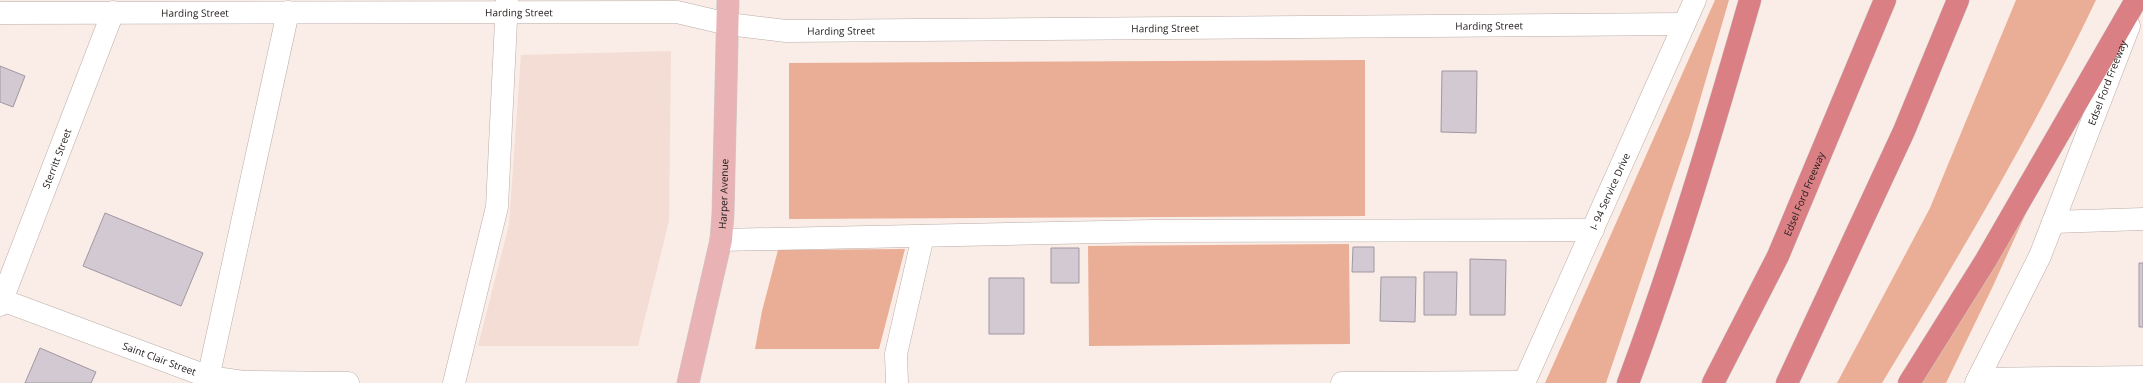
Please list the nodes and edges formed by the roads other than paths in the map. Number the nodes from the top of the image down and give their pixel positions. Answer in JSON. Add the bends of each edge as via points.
{"nodes":[{"id":1,"x":728,"y":0,"type":"edge"},
{"id":2,"x":1695,"y":0,"type":"edge"},
{"id":3,"x":1750,"y":0,"type":"edge"},
{"id":4,"x":1885,"y":0,"type":"edge"},
{"id":5,"x":1958,"y":0,"type":"edge"},
{"id":6,"x":2138,"y":0,"type":"edge"},
{"id":7,"x":507,"y":6,"type":"edge"},
{"id":8,"x":113,"y":12,"type":"junction"},
{"id":9,"x":288,"y":12,"type":"junction"},
{"id":10,"x":0,"y":13,"type":"edge"},
{"id":11,"x":728,"y":24,"type":"junction"},
{"id":12,"x":1684,"y":24,"type":"junction"},
{"id":13,"x":2143,"y":219,"type":"edge"},
{"id":14,"x":2053,"y":222,"type":"junction"},
{"id":15,"x":1593,"y":230,"type":"junction"},
{"id":16,"x":923,"y":236,"type":"junction"},
{"id":17,"x":721,"y":240,"type":"junction"},
{"id":18,"x":1,"y":303,"type":"edge"},
{"id":19,"x":2143,"y":377,"type":"edge"},
{"id":20,"x":208,"y":380,"type":"edge"},
{"id":21,"x":1977,"y":381,"type":"edge"},
{"id":22,"x":1524,"y":382,"type":"edge"},
{"id":23,"x":348,"y":383,"type":"edge"},
{"id":24,"x":454,"y":383,"type":"edge"},
{"id":25,"x":688,"y":383,"type":"edge"},
{"id":26,"x":897,"y":383,"type":"edge"},
{"id":27,"x":1342,"y":383,"type":"edge"},
{"id":28,"x":1628,"y":383,"type":"edge"},
{"id":29,"x":1713,"y":383,"type":"edge"},
{"id":30,"x":1787,"y":383,"type":"edge"},
{"id":31,"x":1909,"y":383,"type":"edge"}],
"edges":[{"from":1,"to":11,"type":"main road","name":"Harper Avenue"},
{"from":2,"to":12,"type":"street","name":"I- 94 Service Drive"},
{"from":3,"to":28,"type":"highway","via":[[1705,155]]},
{"from":4,"to":29,"type":"highway","name":"Edsel Ford Freeway","via":[[1778,256]]},
{"from":5,"to":30,"type":"highway","via":[[1904,130]]},
{"from":6,"to":14,"type":"street","name":"Edsel Ford Freeway"},
{"from":6,"to":31,"type":"highway","via":[[1986,260]]},
{"from":7,"to":9,"type":"street","name":"Harding Street"},
{"from":7,"to":11,"type":"street","name":"Harding Street","via":[[677,12]]},
{"from":7,"to":24,"type":"street","via":[[497,207]]},
{"from":8,"to":9,"type":"street","name":"Harding Street"},
{"from":8,"to":10,"type":"street","name":"Harding Street"},
{"from":8,"to":18,"type":"street","name":"Sterritt Street"},
{"from":9,"to":20,"type":"street"},
{"from":11,"to":12,"type":"street","name":"Harding Street","via":[[786,31]]},
{"from":11,"to":17,"type":"main road","name":"Harper Avenue"},
{"from":12,"to":15,"type":"street","name":"I- 94 Service Drive"},
{"from":13,"to":14,"type":"street"},
{"from":14,"to":21,"type":"street","name":"Edsel Ford Freeway","via":[[2040,256]]},
{"from":15,"to":16,"type":"street","via":[[1161,231]]},
{"from":15,"to":22,"type":"street","name":"I- 94 Service Drive"},
{"from":16,"to":17,"type":"street"},
{"from":16,"to":26,"type":"street","via":[[896,354]]},
{"from":17,"to":25,"type":"main road","name":"Harper Avenue"},
{"from":18,"to":20,"type":"street","name":"Saint Clair Street"},
{"from":19,"to":21,"type":"street"},
{"from":20,"to":23,"type":"street","name":"Saint Clair Street"},
{"from":22,"to":27,"type":"street"}]}
